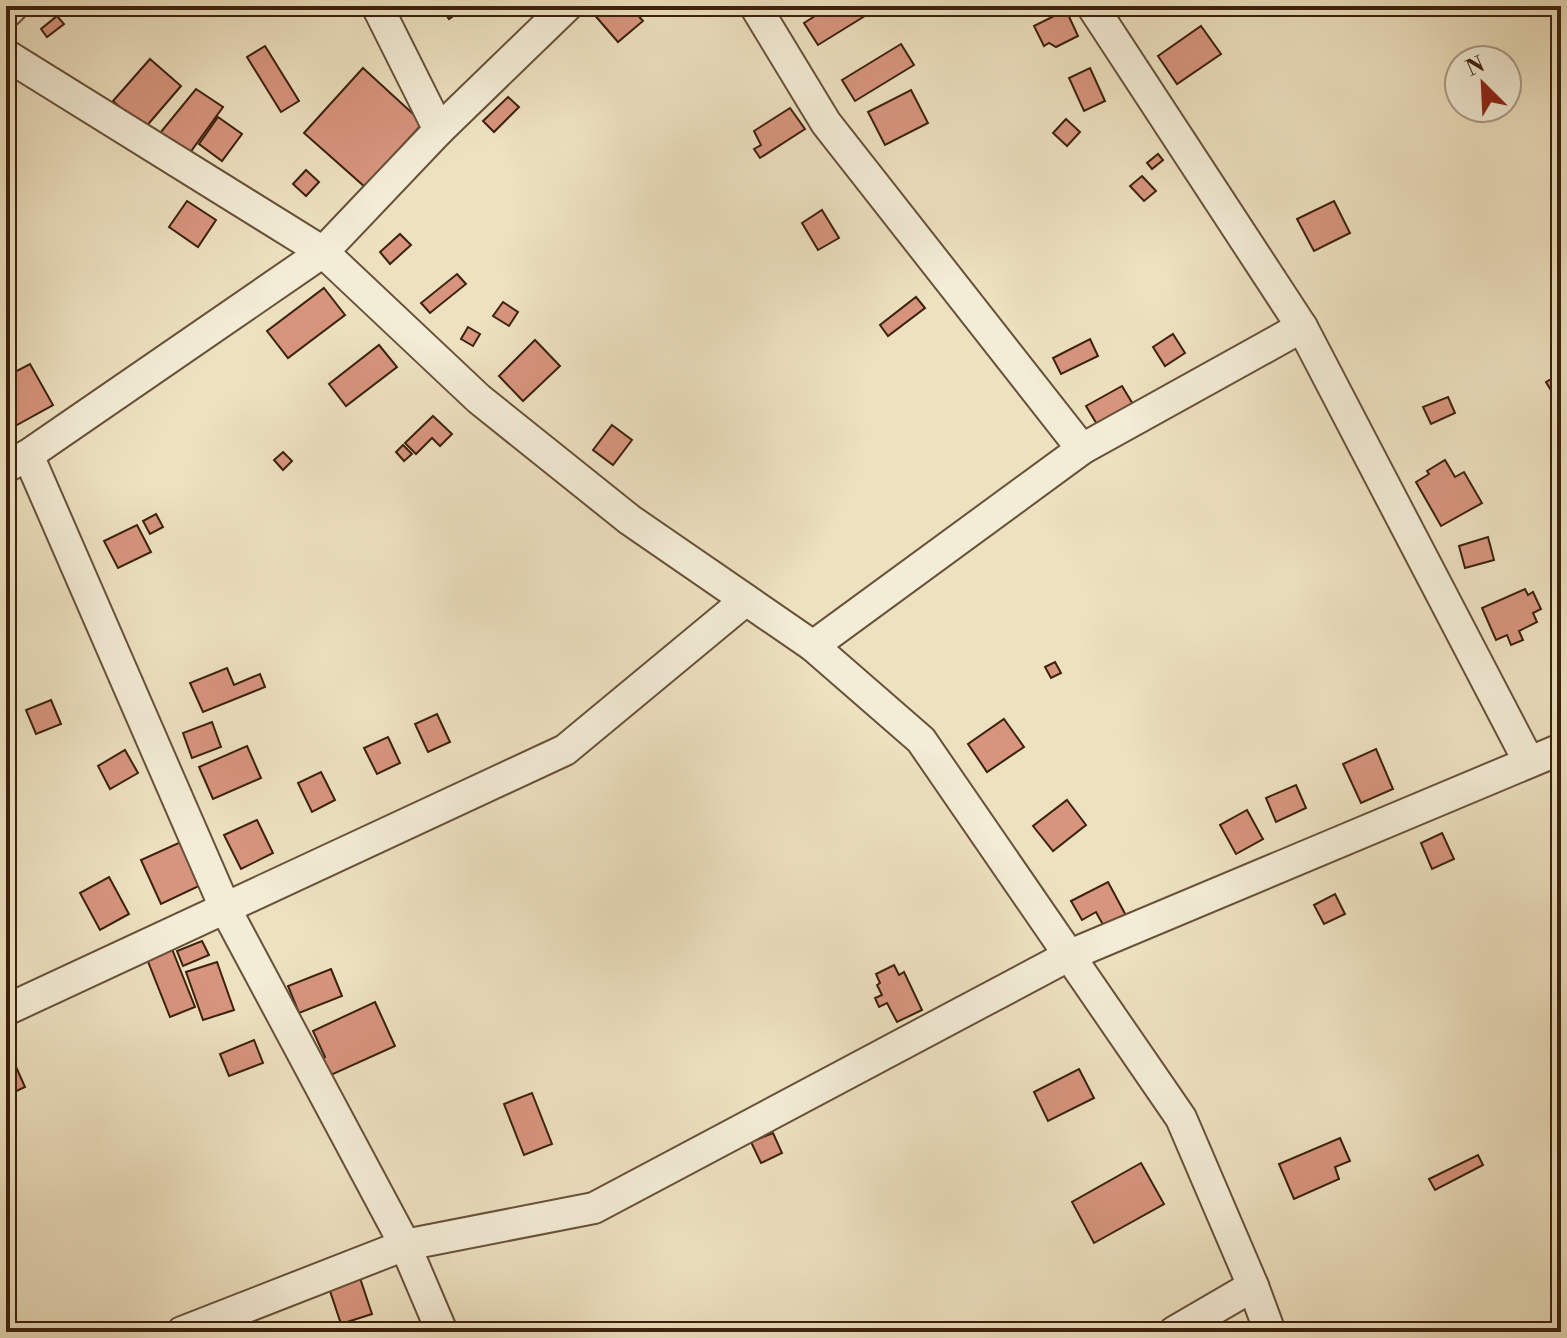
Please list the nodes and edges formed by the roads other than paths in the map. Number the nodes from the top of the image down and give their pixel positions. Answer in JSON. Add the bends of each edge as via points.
{"nodes":[{"id":1,"x":13,"y":6,"type":"edge"},
{"id":2,"x":377,"y":6,"type":"edge"},
{"id":3,"x":567,"y":6,"type":"edge"},
{"id":4,"x":755,"y":6,"type":"edge"},
{"id":5,"x":1092,"y":6,"type":"edge"},
{"id":6,"x":6,"y":13,"type":"edge"},
{"id":7,"x":6,"y":55,"type":"edge"},
{"id":8,"x":439,"y":130,"type":"junction"},
{"id":9,"x":323,"y":252,"type":"junction"},
{"id":10,"x":1302,"y":327,"type":"junction"},
{"id":11,"x":1082,"y":449,"type":"junction"},
{"id":12,"x":17,"y":461,"type":"edge"},
{"id":13,"x":746,"y":600,"type":"junction"},
{"id":14,"x":813,"y":646,"type":"junction"},
{"id":15,"x":1561,"y":749,"type":"edge"},
{"id":16,"x":1529,"y":762,"type":"junction"},
{"id":17,"x":226,"y":910,"type":"junction"},
{"id":18,"x":1070,"y":955,"type":"junction"},
{"id":19,"x":6,"y":1010,"type":"edge"},
{"id":20,"x":405,"y":1245,"type":"junction"},
{"id":21,"x":1253,"y":1286,"type":"junction"},
{"id":22,"x":182,"y":1332,"type":"edge"},
{"id":23,"x":442,"y":1332,"type":"edge"},
{"id":24,"x":1174,"y":1332,"type":"edge"},
{"id":25,"x":1270,"y":1332,"type":"edge"}],
"edges":[{"from":1,"to":6,"type":"street"},
{"from":2,"to":8,"type":"street"},
{"from":3,"to":8,"type":"street"},
{"from":4,"to":11,"type":"street","via":[[826,123]]},
{"from":5,"to":10,"type":"street"},
{"from":7,"to":9,"type":"street"},
{"from":8,"to":9,"type":"street"},
{"from":9,"to":12,"type":"street"},
{"from":9,"to":13,"type":"street","via":[[479,399],[630,520]]},
{"from":10,"to":11,"type":"street"},
{"from":10,"to":16,"type":"street"},
{"from":11,"to":14,"type":"street"},
{"from":12,"to":17,"type":"street"},
{"from":13,"to":14,"type":"street"},
{"from":13,"to":17,"type":"street","via":[[565,750]]},
{"from":14,"to":18,"type":"street","via":[[921,740]]},
{"from":15,"to":16,"type":"street"},
{"from":16,"to":18,"type":"street"},
{"from":17,"to":19,"type":"street"},
{"from":17,"to":20,"type":"street"},
{"from":18,"to":20,"type":"street","via":[[594,1208]]},
{"from":18,"to":21,"type":"street","via":[[1181,1118]]},
{"from":20,"to":22,"type":"street"},
{"from":20,"to":23,"type":"street"},
{"from":21,"to":24,"type":"street"},
{"from":21,"to":25,"type":"street"}]}
